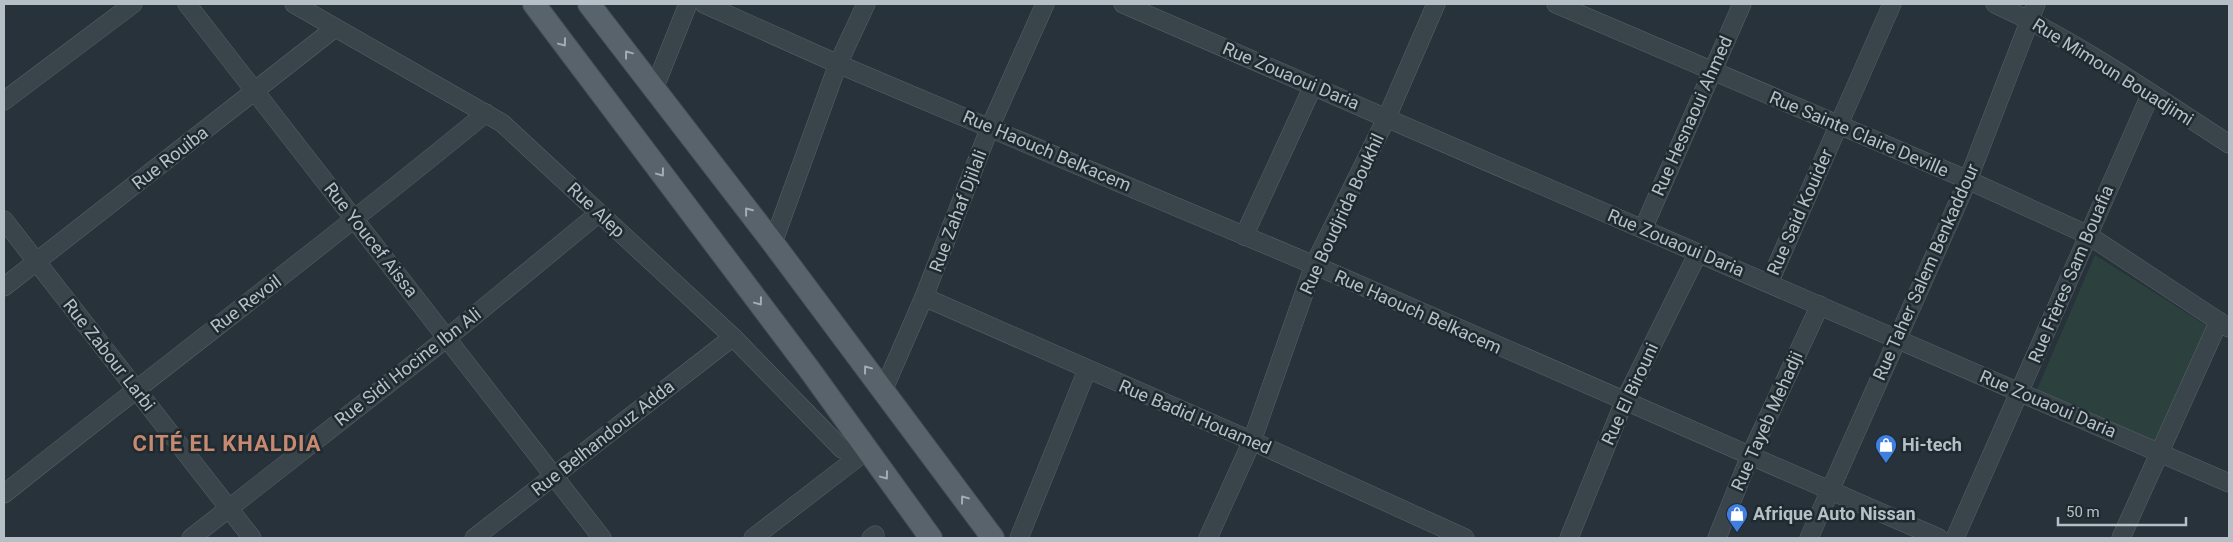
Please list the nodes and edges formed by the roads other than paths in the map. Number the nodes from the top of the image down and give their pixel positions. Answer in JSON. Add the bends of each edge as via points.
{"nodes":[{"id":1,"x":133,"y":4,"type":"edge"},
{"id":2,"x":187,"y":4,"type":"edge"},
{"id":3,"x":294,"y":4,"type":"edge"},
{"id":4,"x":534,"y":4,"type":"edge"},
{"id":5,"x":589,"y":4,"type":"edge"},
{"id":6,"x":688,"y":4,"type":"edge"},
{"id":7,"x":704,"y":4,"type":"edge"},
{"id":8,"x":866,"y":4,"type":"edge"},
{"id":9,"x":1045,"y":4,"type":"edge"},
{"id":10,"x":1123,"y":4,"type":"edge"},
{"id":11,"x":1436,"y":4,"type":"edge"},
{"id":12,"x":1556,"y":4,"type":"edge"},
{"id":13,"x":1742,"y":4,"type":"edge"},
{"id":14,"x":1892,"y":4,"type":"edge"},
{"id":15,"x":1995,"y":4,"type":"edge"},
{"id":16,"x":2033,"y":12,"type":"edge"},
{"id":17,"x":335,"y":28,"type":"junction"},
{"id":18,"x":838,"y":64,"type":"junction"},
{"id":19,"x":1711,"y":72,"type":"junction"},
{"id":20,"x":1313,"y":86,"type":"junction"},
{"id":21,"x":654,"y":89,"type":"junction"},
{"id":22,"x":255,"y":92,"type":"junction"},
{"id":23,"x":2150,"y":93,"type":"junction"},
{"id":24,"x":4,"y":101,"type":"edge"},
{"id":25,"x":486,"y":113,"type":"junction"},
{"id":26,"x":1387,"y":117,"type":"junction"},
{"id":27,"x":1839,"y":126,"type":"junction"},
{"id":28,"x":990,"y":127,"type":"junction"},
{"id":29,"x":2229,"y":144,"type":"edge"},
{"id":30,"x":1968,"y":180,"type":"junction"},
{"id":31,"x":599,"y":213,"type":"junction"},
{"id":32,"x":4,"y":220,"type":"edge"},
{"id":33,"x":356,"y":220,"type":"junction"},
{"id":34,"x":1643,"y":229,"type":"junction"},
{"id":35,"x":2088,"y":235,"type":"junction"},
{"id":36,"x":1244,"y":236,"type":"junction"},
{"id":37,"x":773,"y":243,"type":"junction"},
{"id":38,"x":1698,"y":253,"type":"junction"},
{"id":39,"x":36,"y":261,"type":"junction"},
{"id":40,"x":1314,"y":266,"type":"junction"},
{"id":41,"x":1768,"y":283,"type":"junction"},
{"id":42,"x":4,"y":287,"type":"edge"},
{"id":43,"x":924,"y":297,"type":"junction"},
{"id":44,"x":1820,"y":305,"type":"junction"},
{"id":45,"x":2224,"y":324,"type":"edge"},
{"id":46,"x":733,"y":337,"type":"junction"},
{"id":47,"x":447,"y":338,"type":"junction"},
{"id":48,"x":1898,"y":339,"type":"junction"},
{"id":49,"x":1087,"y":370,"type":"junction"},
{"id":50,"x":135,"y":389,"type":"junction"},
{"id":51,"x":883,"y":391,"type":"junction"},
{"id":52,"x":2020,"y":392,"type":"junction"},
{"id":53,"x":1624,"y":402,"type":"junction"},
{"id":54,"x":1252,"y":441,"type":"junction"},
{"id":55,"x":866,"y":450,"type":"junction"},
{"id":56,"x":2160,"y":453,"type":"junction"},
{"id":57,"x":1750,"y":456,"type":"junction"},
{"id":58,"x":553,"y":477,"type":"junction"},
{"id":59,"x":2229,"y":483,"type":"edge"},
{"id":60,"x":1830,"y":490,"type":"junction"},
{"id":61,"x":4,"y":494,"type":"edge"},
{"id":62,"x":228,"y":508,"type":"junction"},
{"id":63,"x":191,"y":538,"type":"edge"},
{"id":64,"x":252,"y":538,"type":"edge"},
{"id":65,"x":474,"y":538,"type":"edge"},
{"id":66,"x":602,"y":538,"type":"edge"},
{"id":67,"x":753,"y":538,"type":"edge"},
{"id":68,"x":931,"y":538,"type":"edge"},
{"id":69,"x":993,"y":538,"type":"edge"},
{"id":70,"x":1019,"y":538,"type":"edge"},
{"id":71,"x":1208,"y":538,"type":"edge"},
{"id":72,"x":1465,"y":538,"type":"edge"},
{"id":73,"x":1569,"y":538,"type":"edge"},
{"id":74,"x":1717,"y":538,"type":"edge"},
{"id":75,"x":1809,"y":538,"type":"edge"},
{"id":76,"x":1939,"y":538,"type":"edge"},
{"id":77,"x":1956,"y":538,"type":"edge"},
{"id":78,"x":2121,"y":538,"type":"edge"}],
"edges":[{"from":1,"to":24,"type":"street"},
{"from":2,"to":22,"type":"street","name":"Rue Youcef Aissa"},
{"from":3,"to":17,"type":"street","name":"Rue Alep"},
{"from":4,"to":55,"type":"main road","one_way":true,"via":[[809,369]]},
{"from":21,"to":5,"type":"main road","one_way":true},
{"from":6,"to":21,"type":"street"},
{"from":7,"to":18,"type":"street","name":"Rue Haouch Belkacem"},
{"from":8,"to":18,"type":"street"},
{"from":9,"to":28,"type":"street","name":"Rue Zahaf Djilali"},
{"from":10,"to":20,"type":"street","name":"Rue Zouaoui Daria"},
{"from":11,"to":26,"type":"street","name":"Rue Boudjrida Boukhil"},
{"from":12,"to":19,"type":"street","name":"Rue Sainte Claire Deville"},
{"from":13,"to":19,"type":"street","name":"Rue Hesnaoui Ahmed"},
{"from":14,"to":27,"type":"street","name":"Rue Said Kouider"},
{"from":15,"to":16,"type":"street","name":"Rue Mimoun Bouadjimi"},
{"from":16,"to":23,"type":"street","name":"Rue Mimoun Bouadjimi"},
{"from":16,"to":30,"type":"street","name":"Rue Taher Salem Benkaddour"},
{"from":17,"to":22,"type":"street","name":"Rue Rouiba"},
{"from":17,"to":25,"type":"street","name":"Rue Alep"},
{"from":18,"to":28,"type":"street","name":"Rue Haouch Belkacem"},
{"from":18,"to":37,"type":"street"},
{"from":19,"to":27,"type":"street","name":"Rue Sainte Claire Deville"},
{"from":19,"to":34,"type":"street","name":"Rue Hesnaoui Ahmed"},
{"from":20,"to":26,"type":"street","name":"Rue Zouaoui Daria"},
{"from":20,"to":36,"type":"street"},
{"from":37,"to":21,"type":"main road","one_way":true},
{"from":22,"to":33,"type":"street","name":"Rue Youcef Aissa"},
{"from":22,"to":39,"type":"street","name":"Rue Rouiba"},
{"from":23,"to":29,"type":"street","name":"Rue Mimoun Bouadjimi"},
{"from":23,"to":35,"type":"street","name":"Rue Frères Sam Bouafia"},
{"from":25,"to":31,"type":"street","name":"Rue Alep","via":[[502,123]]},
{"from":25,"to":33,"type":"street","name":"Rue Revoil"},
{"from":26,"to":34,"type":"street","name":"Rue Zouaoui Daria"},
{"from":26,"to":40,"type":"street","name":"Rue Boudjrida Boukhil"},
{"from":27,"to":30,"type":"street","name":"Rue Sainte Claire Deville"},
{"from":27,"to":41,"type":"street","name":"Rue Said Kouider"},
{"from":28,"to":36,"type":"street","name":"Rue Haouch Belkacem"},
{"from":28,"to":43,"type":"street","name":"Rue Zahaf Djilali"},
{"from":30,"to":35,"type":"street","name":"Rue Sainte Claire Deville"},
{"from":30,"to":48,"type":"street","name":"Rue Taher Salem Benkaddour"},
{"from":31,"to":46,"type":"street","name":"Rue Alep"},
{"from":31,"to":47,"type":"street","name":"Rue Sidi Hocine Ibn Ali"},
{"from":32,"to":39,"type":"street","name":"Rue Zabour Larbi"},
{"from":33,"to":47,"type":"street","name":"Rue Youcef Aissa"},
{"from":33,"to":50,"type":"street","name":"Rue Revoil"},
{"from":34,"to":38,"type":"street","name":"Rue Zouaoui Daria"},
{"from":35,"to":45,"type":"street","name":"Rue Sainte Claire Deville"},
{"from":35,"to":52,"type":"street","name":"Rue Frères Sam Bouafia"},
{"from":36,"to":40,"type":"street","name":"Rue Haouch Belkacem"},
{"from":51,"to":37,"type":"main road","one_way":true},
{"from":38,"to":41,"type":"street","name":"Rue Zouaoui Daria"},
{"from":38,"to":53,"type":"street","name":"Rue El Birouni"},
{"from":39,"to":42,"type":"street","name":"Rue Rouiba"},
{"from":39,"to":50,"type":"street","name":"Rue Zabour Larbi"},
{"from":40,"to":53,"type":"street","name":"Rue Haouch Belkacem"},
{"from":40,"to":54,"type":"street","name":"Rue Boudjrida Boukhil"},
{"from":41,"to":44,"type":"street","name":"Rue Zouaoui Daria"},
{"from":43,"to":49,"type":"street","name":"Rue Badid Houamed"},
{"from":43,"to":51,"type":"street","name":"Rue Zahaf Djilali"},
{"from":44,"to":48,"type":"street","name":"Rue Zouaoui Daria"},
{"from":44,"to":57,"type":"street","name":"Rue Tayeb Mehadji"},
{"from":45,"to":56,"type":"street"},
{"from":46,"to":55,"type":"street","name":"Rue Alep","via":[[842,449]]},
{"from":46,"to":58,"type":"street","name":"Rue Belhandouz Adda"},
{"from":47,"to":58,"type":"street","name":"Rue Youcef Aissa"},
{"from":47,"to":62,"type":"street","name":"Rue Sidi Hocine Ibn Ali"},
{"from":48,"to":52,"type":"street","name":"Rue Zouaoui Daria"},
{"from":48,"to":60,"type":"street","name":"Rue Taher Salem Benkaddour"},
{"from":49,"to":54,"type":"street","name":"Rue Badid Houamed"},
{"from":49,"to":70,"type":"street"},
{"from":50,"to":61,"type":"street","name":"Rue Revoil"},
{"from":50,"to":62,"type":"street","name":"Rue Zabour Larbi"},
{"from":69,"to":51,"type":"main road","one_way":true},
{"from":52,"to":56,"type":"street","name":"Rue Zouaoui Daria"},
{"from":52,"to":77,"type":"street","name":"Rue Frères Sam Bouafia"},
{"from":53,"to":57,"type":"street","name":"Rue Haouch Belkacem"},
{"from":53,"to":73,"type":"street","name":"Rue El Birouni"},
{"from":54,"to":71,"type":"street","name":"Rue Boudjrida Boukhil"},
{"from":54,"to":72,"type":"street","name":"Rue Badid Houamed"},
{"from":55,"to":67,"type":"street"},
{"from":55,"to":68,"type":"main road","one_way":true},
{"from":56,"to":59,"type":"street","name":"Rue Zouaoui Daria"},
{"from":56,"to":78,"type":"street"},
{"from":57,"to":60,"type":"street","name":"Rue Haouch Belkacem"},
{"from":57,"to":74,"type":"street","name":"Rue Tayeb Mehadji"},
{"from":58,"to":65,"type":"street","name":"Rue Belhandouz Adda"},
{"from":58,"to":66,"type":"street","name":"Rue Youcef Aissa"},
{"from":60,"to":75,"type":"street","name":"Rue Taher Salem Benkaddour"},
{"from":60,"to":76,"type":"street","name":"Rue Haouch Belkacem"},
{"from":62,"to":63,"type":"street","name":"Rue Sidi Hocine Ibn Ali"},
{"from":62,"to":64,"type":"street","name":"Rue Zabour Larbi"}]}
